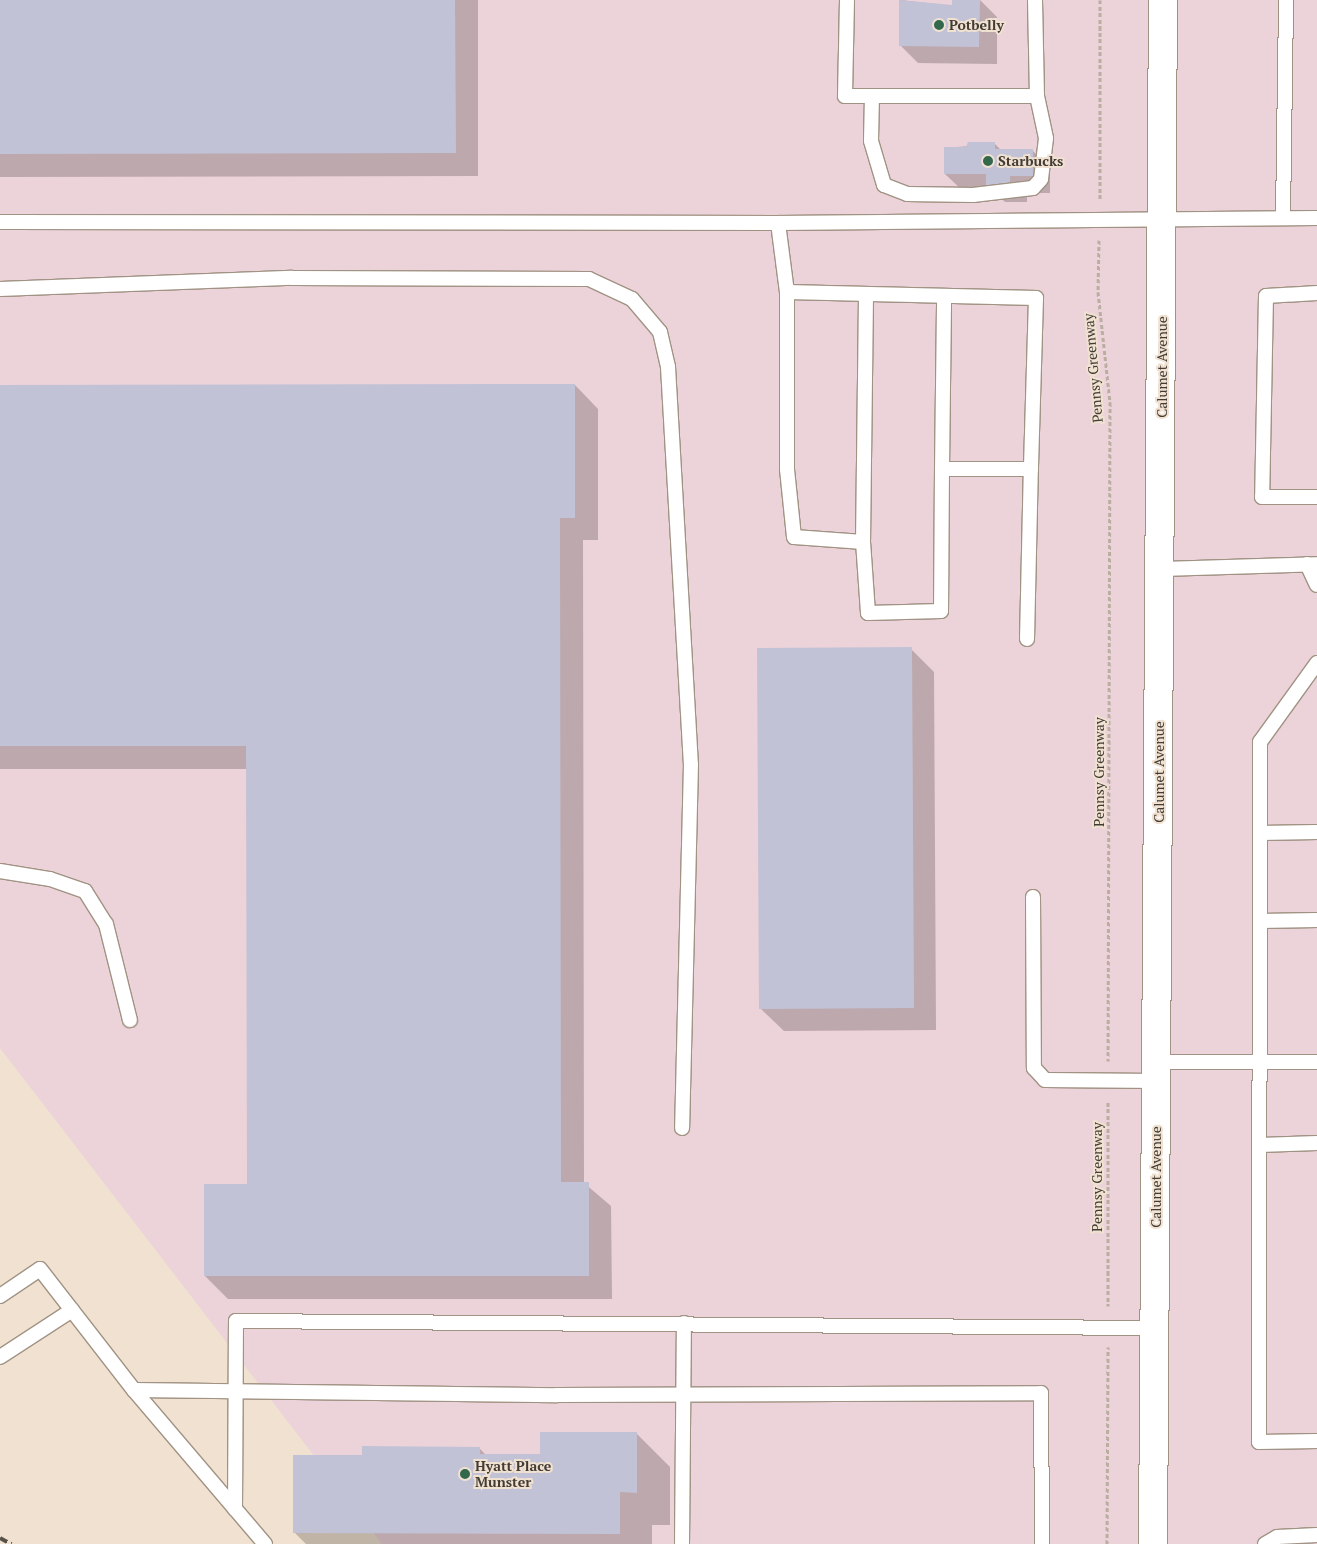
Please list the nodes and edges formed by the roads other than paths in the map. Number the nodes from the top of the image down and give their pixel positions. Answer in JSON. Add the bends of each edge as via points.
{"nodes":[{"id":1,"x":847,"y":0,"type":"edge"},
{"id":2,"x":1035,"y":0,"type":"edge"},
{"id":3,"x":1163,"y":0,"type":"edge"},
{"id":4,"x":1286,"y":0,"type":"edge"},
{"id":5,"x":872,"y":96,"type":"junction"},
{"id":6,"x":1037,"y":96,"type":"junction"},
{"id":7,"x":1283,"y":218,"type":"junction"},
{"id":8,"x":1317,"y":218,"type":"edge"},
{"id":9,"x":1163,"y":219,"type":"junction"},
{"id":10,"x":0,"y":222,"type":"edge"},
{"id":11,"x":778,"y":224,"type":"junction"},
{"id":12,"x":0,"y":289,"type":"edge"},
{"id":13,"x":787,"y":292,"type":"junction"},
{"id":14,"x":866,"y":294,"type":"junction"},
{"id":15,"x":1317,"y":294,"type":"edge"},
{"id":16,"x":944,"y":296,"type":"junction"},
{"id":17,"x":942,"y":469,"type":"junction"},
{"id":18,"x":1031,"y":469,"type":"junction"},
{"id":19,"x":1317,"y":497,"type":"edge"},
{"id":20,"x":863,"y":542,"type":"junction"},
{"id":21,"x":1312,"y":564,"type":"edge"},
{"id":22,"x":1161,"y":569,"type":"junction"},
{"id":23,"x":1317,"y":585,"type":"edge"},
{"id":24,"x":1027,"y":639,"type":"dead end"},
{"id":25,"x":1317,"y":662,"type":"edge"},
{"id":26,"x":1317,"y":832,"type":"edge"},
{"id":27,"x":1260,"y":833,"type":"junction"},
{"id":28,"x":0,"y":871,"type":"edge"},
{"id":29,"x":1033,"y":896,"type":"dead end"},
{"id":30,"x":1317,"y":920,"type":"edge"},
{"id":31,"x":1260,"y":921,"type":"junction"},
{"id":32,"x":130,"y":1020,"type":"dead end"},
{"id":33,"x":1317,"y":1062,"type":"edge"},
{"id":34,"x":1260,"y":1063,"type":"junction"},
{"id":35,"x":1157,"y":1072,"type":"junction"},
{"id":36,"x":682,"y":1128,"type":"dead end"},
{"id":37,"x":1317,"y":1143,"type":"edge"},
{"id":38,"x":1260,"y":1145,"type":"junction"},
{"id":39,"x":0,"y":1296,"type":"edge"},
{"id":40,"x":72,"y":1310,"type":"junction"},
{"id":41,"x":684,"y":1323,"type":"junction"},
{"id":42,"x":1155,"y":1328,"type":"junction"},
{"id":43,"x":0,"y":1357,"type":"edge"},
{"id":44,"x":134,"y":1390,"type":"junction"},
{"id":45,"x":236,"y":1390,"type":"junction"},
{"id":46,"x":685,"y":1392,"type":"junction"},
{"id":47,"x":1317,"y":1441,"type":"edge"},
{"id":48,"x":235,"y":1509,"type":"junction"},
{"id":49,"x":1317,"y":1535,"type":"edge"},
{"id":50,"x":265,"y":1544,"type":"edge"},
{"id":51,"x":682,"y":1544,"type":"edge"},
{"id":52,"x":1042,"y":1544,"type":"edge"},
{"id":53,"x":1153,"y":1544,"type":"edge"},
{"id":54,"x":1265,"y":1544,"type":"edge"}],
"edges":[{"from":1,"to":5,"type":"lane","via":[[845,96]]},
{"from":2,"to":6,"type":"lane"},
{"from":3,"to":9,"type":"main road","name":"Calumet Avenue"},
{"from":4,"to":7,"type":"lane"},
{"from":5,"to":6,"type":"lane"},
{"from":5,"to":6,"type":"lane","via":[[871,141],[884,185],[907,194],[973,195],[1033,188],[1041,179],[1046,138]]},
{"from":7,"to":8,"type":"lane"},
{"from":7,"to":9,"type":"lane"},
{"from":9,"to":11,"type":"lane"},
{"from":9,"to":22,"type":"main road","name":"Calumet Avenue"},
{"from":10,"to":11,"type":"lane"},
{"from":11,"to":13,"type":"lane"},
{"from":12,"to":36,"type":"lane","via":[[292,278],[589,279],[632,299],[660,332],[668,367],[691,764]]},
{"from":13,"to":14,"type":"lane"},
{"from":13,"to":20,"type":"lane","via":[[787,469],[794,537]]},
{"from":14,"to":16,"type":"lane"},
{"from":14,"to":20,"type":"lane"},
{"from":15,"to":19,"type":"lane","via":[[1266,296],[1262,497]]},
{"from":16,"to":17,"type":"lane"},
{"from":16,"to":18,"type":"lane","via":[[1036,298]]},
{"from":17,"to":18,"type":"lane"},
{"from":17,"to":20,"type":"lane","via":[[941,611],[868,613]]},
{"from":18,"to":24,"type":"lane"},
{"from":21,"to":22,"type":"lane"},
{"from":21,"to":23,"type":"lane"},
{"from":22,"to":35,"type":"main road","name":"Calumet Avenue"},
{"from":25,"to":27,"type":"lane","via":[[1260,742]]},
{"from":26,"to":27,"type":"lane"},
{"from":27,"to":31,"type":"lane"},
{"from":28,"to":32,"type":"lane","via":[[50,879],[85,891],[106,924]]},
{"from":29,"to":35,"type":"lane","via":[[1034,1068],[1044,1080],[1108,1080]]},
{"from":30,"to":31,"type":"lane"},
{"from":31,"to":34,"type":"lane"},
{"from":33,"to":34,"type":"lane"},
{"from":34,"to":35,"type":"lane"},
{"from":34,"to":38,"type":"lane"},
{"from":35,"to":42,"type":"main road","name":"Calumet Avenue"},
{"from":37,"to":38,"type":"lane"},
{"from":38,"to":47,"type":"lane","via":[[1259,1442]]},
{"from":39,"to":40,"type":"lane","via":[[40,1269]]},
{"from":40,"to":43,"type":"lane"},
{"from":40,"to":44,"type":"lane"},
{"from":41,"to":42,"type":"lane"},
{"from":41,"to":45,"type":"lane","via":[[236,1321]]},
{"from":41,"to":46,"type":"lane"},
{"from":42,"to":53,"type":"main road","name":"Calumet Avenue"},
{"from":44,"to":45,"type":"lane"},
{"from":44,"to":48,"type":"lane"},
{"from":45,"to":46,"type":"lane","via":[[556,1395]]},
{"from":45,"to":48,"type":"lane"},
{"from":46,"to":51,"type":"lane"},
{"from":46,"to":52,"type":"lane","via":[[1041,1393]]},
{"from":48,"to":50,"type":"lane"},
{"from":49,"to":54,"type":"lane","via":[[1277,1537]]}]}
